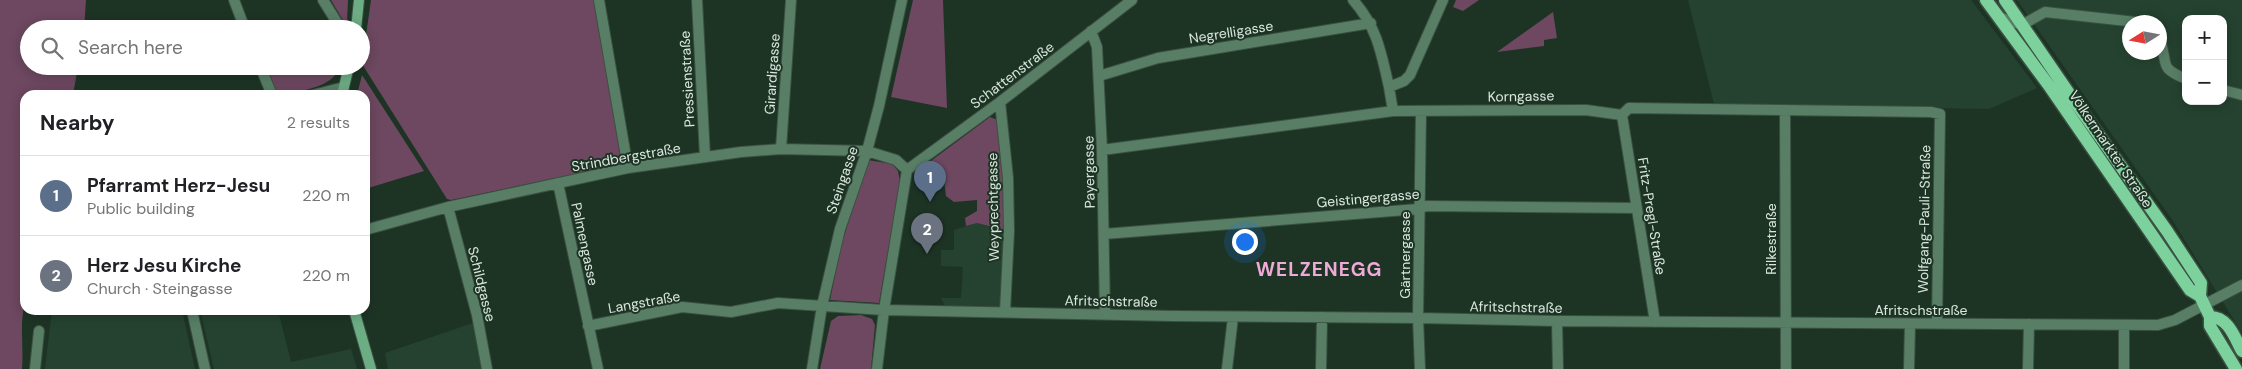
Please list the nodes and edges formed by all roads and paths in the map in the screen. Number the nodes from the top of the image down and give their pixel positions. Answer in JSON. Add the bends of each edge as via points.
{"nodes":[{"id":1,"x":234,"y":0,"type":"edge"},
{"id":2,"x":322,"y":0,"type":"edge"},
{"id":3,"x":359,"y":0,"type":"edge"},
{"id":4,"x":599,"y":0,"type":"edge"},
{"id":5,"x":697,"y":0,"type":"edge"},
{"id":6,"x":791,"y":0,"type":"edge"},
{"id":7,"x":902,"y":0,"type":"edge"},
{"id":8,"x":1132,"y":0,"type":"edge"},
{"id":9,"x":1353,"y":0,"type":"edge"},
{"id":10,"x":1443,"y":0,"type":"edge"},
{"id":11,"x":1986,"y":0,"type":"edge"},
{"id":12,"x":2005,"y":0,"type":"edge"},
{"id":13,"x":1999,"y":17,"type":"junction"},
{"id":14,"x":242,"y":20,"type":"edge"},
{"id":15,"x":335,"y":20,"type":"edge"},
{"id":16,"x":357,"y":20,"type":"edge"},
{"id":17,"x":2122,"y":20,"type":"edge"},
{"id":18,"x":1371,"y":22,"type":"junction"},
{"id":19,"x":2022,"y":25,"type":"junction"},
{"id":20,"x":1091,"y":31,"type":"junction"},
{"id":21,"x":2164,"y":60,"type":"edge"},
{"id":22,"x":264,"y":75,"type":"edge"},
{"id":23,"x":347,"y":75,"type":"edge"},
{"id":24,"x":1098,"y":76,"type":"junction"},
{"id":25,"x":2182,"y":78,"type":"edge"},
{"id":26,"x":1389,"y":87,"type":"junction"},
{"id":27,"x":270,"y":90,"type":"edge"},
{"id":28,"x":343,"y":90,"type":"edge"},
{"id":29,"x":2227,"y":91,"type":"edge"},
{"id":30,"x":2242,"y":95,"type":"edge"},
{"id":31,"x":1000,"y":102,"type":"junction"},
{"id":32,"x":1785,"y":110,"type":"junction"},
{"id":33,"x":1393,"y":111,"type":"junction"},
{"id":34,"x":1421,"y":111,"type":"junction"},
{"id":35,"x":1622,"y":114,"type":"junction"},
{"id":36,"x":1940,"y":114,"type":"joint"},
{"id":37,"x":781,"y":149,"type":"junction"},
{"id":38,"x":1102,"y":150,"type":"junction"},
{"id":39,"x":867,"y":151,"type":"junction"},
{"id":40,"x":705,"y":158,"type":"junction"},
{"id":41,"x":628,"y":168,"type":"junction"},
{"id":42,"x":907,"y":170,"type":"junction"},
{"id":43,"x":558,"y":183,"type":"junction"},
{"id":44,"x":448,"y":207,"type":"junction"},
{"id":45,"x":1418,"y":208,"type":"junction"},
{"id":46,"x":1636,"y":208,"type":"junction"},
{"id":47,"x":370,"y":229,"type":"edge"},
{"id":48,"x":1104,"y":234,"type":"junction"},
{"id":49,"x":2242,"y":285,"type":"edge"},
{"id":50,"x":822,"y":306,"type":"junction"},
{"id":51,"x":2205,"y":306,"type":"junction"},
{"id":52,"x":884,"y":310,"type":"junction"},
{"id":53,"x":1005,"y":312,"type":"junction"},
{"id":54,"x":1105,"y":314,"type":"junction"},
{"id":55,"x":193,"y":315,"type":"dead end"},
{"id":56,"x":355,"y":315,"type":"edge"},
{"id":57,"x":1233,"y":317,"type":"junction"},
{"id":58,"x":1322,"y":317,"type":"junction"},
{"id":59,"x":1418,"y":318,"type":"junction"},
{"id":60,"x":1557,"y":321,"type":"junction"},
{"id":61,"x":1655,"y":322,"type":"junction"},
{"id":62,"x":1786,"y":323,"type":"junction"},
{"id":63,"x":1910,"y":324,"type":"junction"},
{"id":64,"x":1937,"y":324,"type":"junction"},
{"id":65,"x":2029,"y":324,"type":"junction"},
{"id":66,"x":588,"y":326,"type":"junction"},
{"id":67,"x":2124,"y":326,"type":"junction"},
{"id":68,"x":39,"y":331,"type":"dead end"},
{"id":69,"x":2242,"y":351,"type":"edge"},
{"id":70,"x":35,"y":369,"type":"edge"},
{"id":71,"x":205,"y":369,"type":"edge"},
{"id":72,"x":370,"y":369,"type":"edge"},
{"id":73,"x":488,"y":369,"type":"edge"},
{"id":74,"x":598,"y":369,"type":"edge"},
{"id":75,"x":812,"y":369,"type":"edge"},
{"id":76,"x":878,"y":369,"type":"edge"},
{"id":77,"x":1227,"y":369,"type":"edge"},
{"id":78,"x":1321,"y":369,"type":"edge"},
{"id":79,"x":1420,"y":369,"type":"edge"},
{"id":80,"x":1558,"y":369,"type":"edge"},
{"id":81,"x":1786,"y":369,"type":"edge"},
{"id":82,"x":1909,"y":369,"type":"edge"},
{"id":83,"x":2028,"y":369,"type":"edge"},
{"id":84,"x":2124,"y":369,"type":"edge"},
{"id":85,"x":2236,"y":369,"type":"edge"}],
"edges":[{"from":1,"to":14,"type":"street"},
{"from":2,"to":15,"type":"street"},
{"from":3,"to":16,"type":"main road"},
{"from":4,"to":41,"type":"street"},
{"from":5,"to":40,"type":"street","name":"Pressienstraße"},
{"from":6,"to":37,"type":"street","name":"Girardigasse"},
{"from":7,"to":39,"type":"street","name":"Steingasse"},
{"from":8,"to":20,"type":"street","name":"Schattenstraße"},
{"from":9,"to":18,"type":"street"},
{"from":10,"to":26,"type":"street","via":[[1410,75]]},
{"from":11,"to":13,"type":"main road","name":"Völkermarkter Straße"},
{"from":12,"to":19,"type":"main road","name":"Völkermarkter Straße"},
{"from":13,"to":19,"type":"street"},
{"from":13,"to":51,"type":"main road","name":"Völkermarkter Straße","via":[[2190,290]]},
{"from":17,"to":19,"type":"street","via":[[2045,12]]},
{"from":18,"to":24,"type":"street","name":"Negrelligasse","via":[[1158,58]]},
{"from":18,"to":26,"type":"street"},
{"from":19,"to":51,"type":"main road","name":"Völkermarkter Straße","via":[[2168,230],[2201,283]]},
{"from":20,"to":24,"type":"street","name":"Payergasse","via":[[1097,47]]},
{"from":20,"to":31,"type":"street","name":"Schattenstraße"},
{"from":21,"to":25,"type":"street","via":[[2170,73]]},
{"from":22,"to":27,"type":"street"},
{"from":23,"to":28,"type":"main road"},
{"from":24,"to":38,"type":"street","name":"Payergasse"},
{"from":26,"to":33,"type":"street"},
{"from":29,"to":30,"type":"street"},
{"from":31,"to":42,"type":"street","name":"Schattenstraße"},
{"from":31,"to":53,"type":"street","name":"Weyprechtgasse","via":[[1008,178]]},
{"from":32,"to":35,"type":"street","name":"Korngasse","via":[[1629,108]]},
{"from":32,"to":36,"type":"street","name":"Korngasse"},
{"from":32,"to":62,"type":"street","name":"Rilkestraße"},
{"from":33,"to":34,"type":"street","name":"Korngasse"},
{"from":33,"to":38,"type":"street","name":"Korngasse"},
{"from":34,"to":35,"type":"street","name":"Korngasse","via":[[1586,110]]},
{"from":34,"to":45,"type":"street","name":"Gärtnergasse"},
{"from":35,"to":46,"type":"street","name":"Fritz-Pregl-Straße"},
{"from":36,"to":64,"type":"street","name":"Wolfgang-Pauli-Straße"},
{"from":37,"to":39,"type":"street","name":"Strindbergstraße"},
{"from":37,"to":40,"type":"street","name":"Strindbergstraße"},
{"from":38,"to":48,"type":"street","name":"Payergasse"},
{"from":39,"to":42,"type":"street","name":"Strindbergstraße","via":[[896,160]]},
{"from":39,"to":50,"type":"street","name":"Steingasse","via":[[840,229]]},
{"from":40,"to":41,"type":"street","name":"Strindbergstraße"},
{"from":41,"to":43,"type":"street","name":"Strindbergstraße"},
{"from":42,"to":52,"type":"street"},
{"from":43,"to":44,"type":"street","name":"Strindbergstraße"},
{"from":43,"to":66,"type":"street","name":"Palmengasse"},
{"from":44,"to":47,"type":"street","name":"Strindbergstraße"},
{"from":44,"to":73,"type":"street","name":"Schildgasse"},
{"from":45,"to":46,"type":"street","name":"Geistingergasse"},
{"from":45,"to":48,"type":"street","name":"Geistingergasse"},
{"from":45,"to":59,"type":"street","name":"Gärtnergasse"},
{"from":46,"to":61,"type":"street","name":"Fritz-Pregl-Straße"},
{"from":48,"to":54,"type":"street","name":"Payergasse"},
{"from":49,"to":51,"type":"street","name":"Afritschstraße"},
{"from":50,"to":52,"type":"street","name":"Afritschstraße"},
{"from":50,"to":66,"type":"street","name":"Langstraße","via":[[778,303],[731,312],[682,307]]},
{"from":50,"to":75,"type":"street","name":"Steingasse"},
{"from":51,"to":67,"type":"street","name":"Afritschstraße","via":[[2158,325]]},
{"from":51,"to":69,"type":"main road","name":"Völkermarkter Straße","via":[[2223,320]]},
{"from":51,"to":85,"type":"main road","name":"Völkermarkter Straße","via":[[2210,326]]},
{"from":52,"to":53,"type":"street","name":"Afritschstraße"},
{"from":52,"to":76,"type":"street"},
{"from":53,"to":54,"type":"street","name":"Afritschstraße"},
{"from":54,"to":57,"type":"street","name":"Afritschstraße"},
{"from":55,"to":71,"type":"street"},
{"from":56,"to":72,"type":"main road"},
{"from":57,"to":58,"type":"street","name":"Afritschstraße"},
{"from":57,"to":77,"type":"street"},
{"from":58,"to":59,"type":"street","name":"Afritschstraße"},
{"from":58,"to":78,"type":"street"},
{"from":59,"to":60,"type":"street","name":"Afritschstraße"},
{"from":59,"to":79,"type":"street","name":"Gärtnergasse"},
{"from":60,"to":61,"type":"street","name":"Afritschstraße"},
{"from":60,"to":80,"type":"street"},
{"from":61,"to":62,"type":"street","name":"Afritschstraße"},
{"from":62,"to":63,"type":"street","name":"Afritschstraße"},
{"from":62,"to":81,"type":"street","name":"Rilkestraße"},
{"from":63,"to":64,"type":"street","name":"Afritschstraße"},
{"from":63,"to":82,"type":"street"},
{"from":64,"to":65,"type":"street","name":"Afritschstraße"},
{"from":65,"to":67,"type":"street","name":"Afritschstraße"},
{"from":65,"to":83,"type":"street"},
{"from":66,"to":74,"type":"street","name":"Palmengasse"},
{"from":67,"to":84,"type":"street"},
{"from":68,"to":70,"type":"street"}]}
